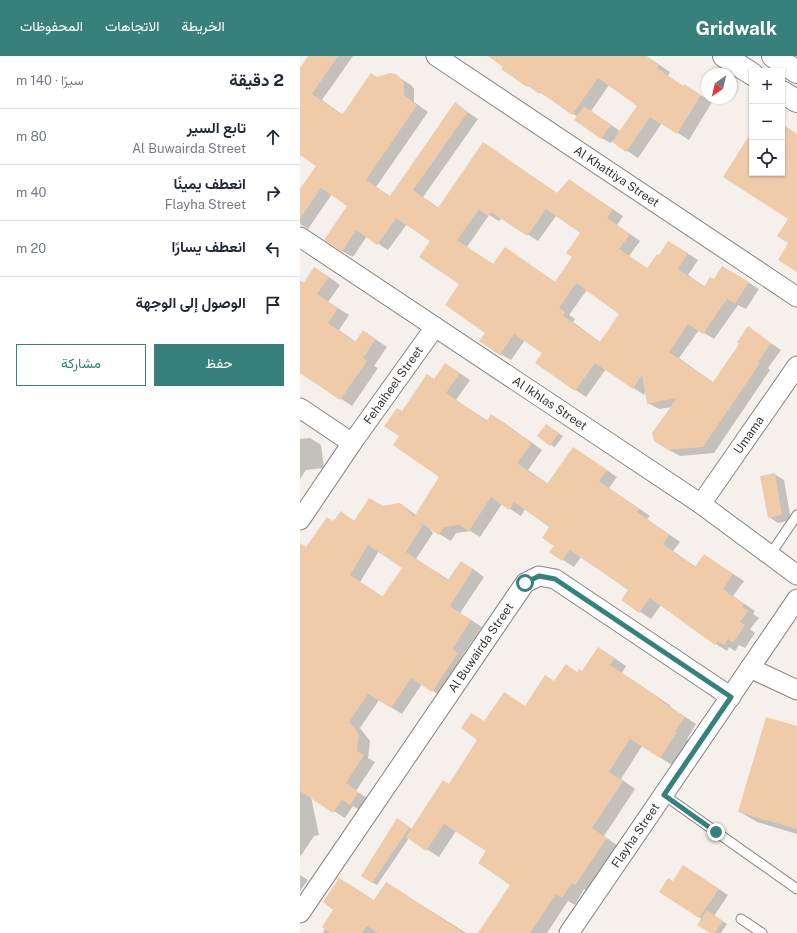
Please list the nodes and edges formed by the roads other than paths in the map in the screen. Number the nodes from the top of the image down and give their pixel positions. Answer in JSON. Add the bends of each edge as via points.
{"nodes":[{"id":1,"x":436,"y":56,"type":"edge"},
{"id":2,"x":724,"y":56,"type":"edge"},
{"id":3,"x":773,"y":56,"type":"edge"},
{"id":4,"x":749,"y":72,"type":"edge"},
{"id":5,"x":797,"y":72,"type":"edge"},
{"id":6,"x":785,"y":94,"type":"edge"},
{"id":7,"x":797,"y":101,"type":"edge"},
{"id":8,"x":300,"y":237,"type":"edge"},
{"id":9,"x":797,"y":298,"type":"edge"},
{"id":10,"x":435,"y":327,"type":"junction"},
{"id":11,"x":797,"y":366,"type":"edge"},
{"id":12,"x":300,"y":408,"type":"edge"},
{"id":13,"x":352,"y":443,"type":"junction"},
{"id":14,"x":701,"y":504,"type":"junction"},
{"id":15,"x":797,"y":515,"type":"edge"},
{"id":16,"x":300,"y":520,"type":"edge"},
{"id":17,"x":770,"y":554,"type":"junction"},
{"id":18,"x":797,"y":575,"type":"edge"},
{"id":19,"x":797,"y":600,"type":"edge"},
{"id":20,"x":750,"y":668,"type":"junction"},
{"id":21,"x":797,"y":690,"type":"edge"},
{"id":22,"x":731,"y":697,"type":"junction"},
{"id":23,"x":664,"y":795,"type":"junction"},
{"id":24,"x":797,"y":889,"type":"edge"},
{"id":25,"x":300,"y":913,"type":"edge"},
{"id":26,"x":741,"y":919,"type":"dead end"},
{"id":27,"x":569,"y":933,"type":"edge"},
{"id":28,"x":762,"y":933,"type":"edge"}],
"edges":[{"from":1,"to":9,"type":"street","name":"Al Khattiya Street"},
{"from":2,"to":4,"type":"street"},
{"from":3,"to":5,"type":"street"},
{"from":6,"to":7,"type":"street"},
{"from":8,"to":10,"type":"street","name":"Al Ikhlas Street"},
{"from":10,"to":13,"type":"street","name":"Fehaiheel Street"},
{"from":10,"to":14,"type":"street","name":"Al Ikhlas Street"},
{"from":11,"to":14,"type":"street","name":"Umama"},
{"from":12,"to":13,"type":"street"},
{"from":13,"to":16,"type":"street","name":"Fehaiheel Street"},
{"from":14,"to":17,"type":"street","name":"Al Ikhlas Street"},
{"from":15,"to":17,"type":"lane"},
{"from":17,"to":18,"type":"street","name":"Al Ikhlas Street"},
{"from":19,"to":20,"type":"street","name":"Flayha Street"},
{"from":20,"to":21,"type":"street"},
{"from":20,"to":22,"type":"street","name":"Flayha Street"},
{"from":22,"to":23,"type":"street","name":"Flayha Street"},
{"from":22,"to":25,"type":"street","name":"Al Buwairda Street","via":[[555,579],[539,576],[525,583]]},
{"from":23,"to":24,"type":"lane"},
{"from":23,"to":27,"type":"street","name":"Flayha Street"},
{"from":26,"to":28,"type":"lane"}]}
